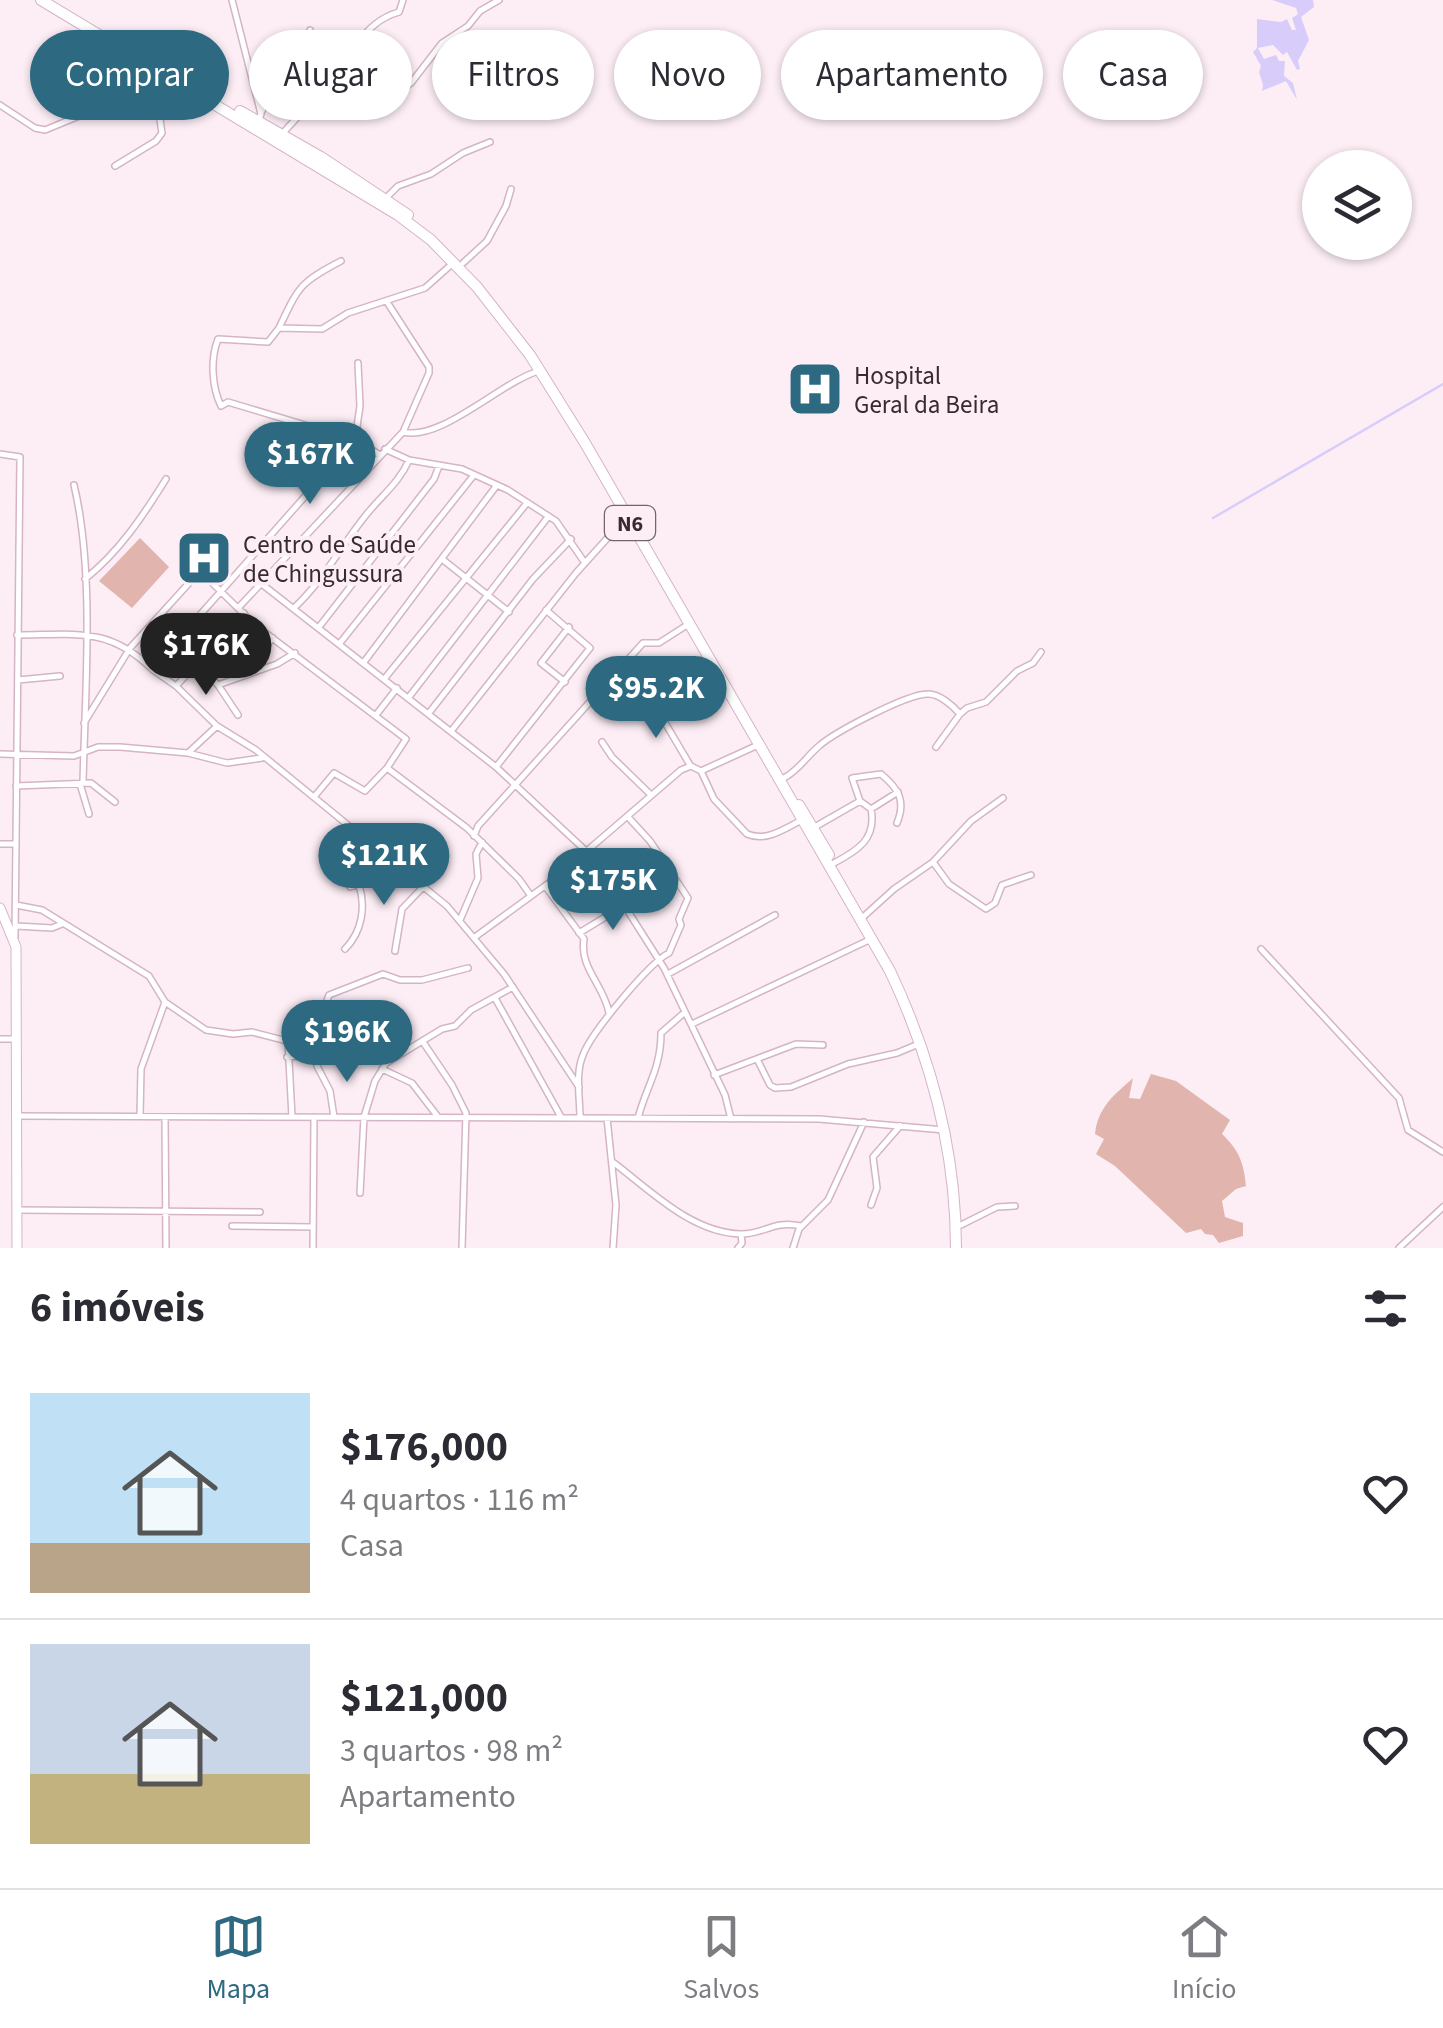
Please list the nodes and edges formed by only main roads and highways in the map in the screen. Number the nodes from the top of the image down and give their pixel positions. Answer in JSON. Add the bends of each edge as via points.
{"nodes":[{"id":1,"x":41,"y":0,"type":"edge"},
{"id":2,"x":54,"y":0,"type":"edge"},
{"id":3,"x":258,"y":121,"type":"junction"},
{"id":4,"x":384,"y":202,"type":"junction"},
{"id":5,"x":458,"y":262,"type":"junction"},
{"id":6,"x":0,"y":908,"type":"edge"},
{"id":7,"x":862,"y":918,"type":"junction"},
{"id":8,"x":16,"y":1248,"type":"edge"},
{"id":9,"x":958,"y":1248,"type":"edge"}],
"edges":[{"from":1,"to":3,"type":"highway","number":"N6","via":[[207,99]]},
{"from":2,"to":3,"type":"highway","number":"N6"},
{"from":3,"to":4,"type":"highway","number":"N6"},
{"from":3,"to":4,"type":"highway","number":"N6"},
{"from":4,"to":5,"type":"highway","number":"N6"},
{"from":5,"to":7,"type":"highway","number":"N6","via":[[540,371]]},
{"from":5,"to":7,"type":"highway","number":"N6","via":[[547,372]]},
{"from":6,"to":8,"type":"main road","via":[[14,932]]},
{"from":7,"to":9,"type":"highway","number":"N6","via":[[922,1043],[945,1130]]},
{"from":7,"to":9,"type":"highway","number":"N6","via":[[915,1013],[940,1086]]}]}
